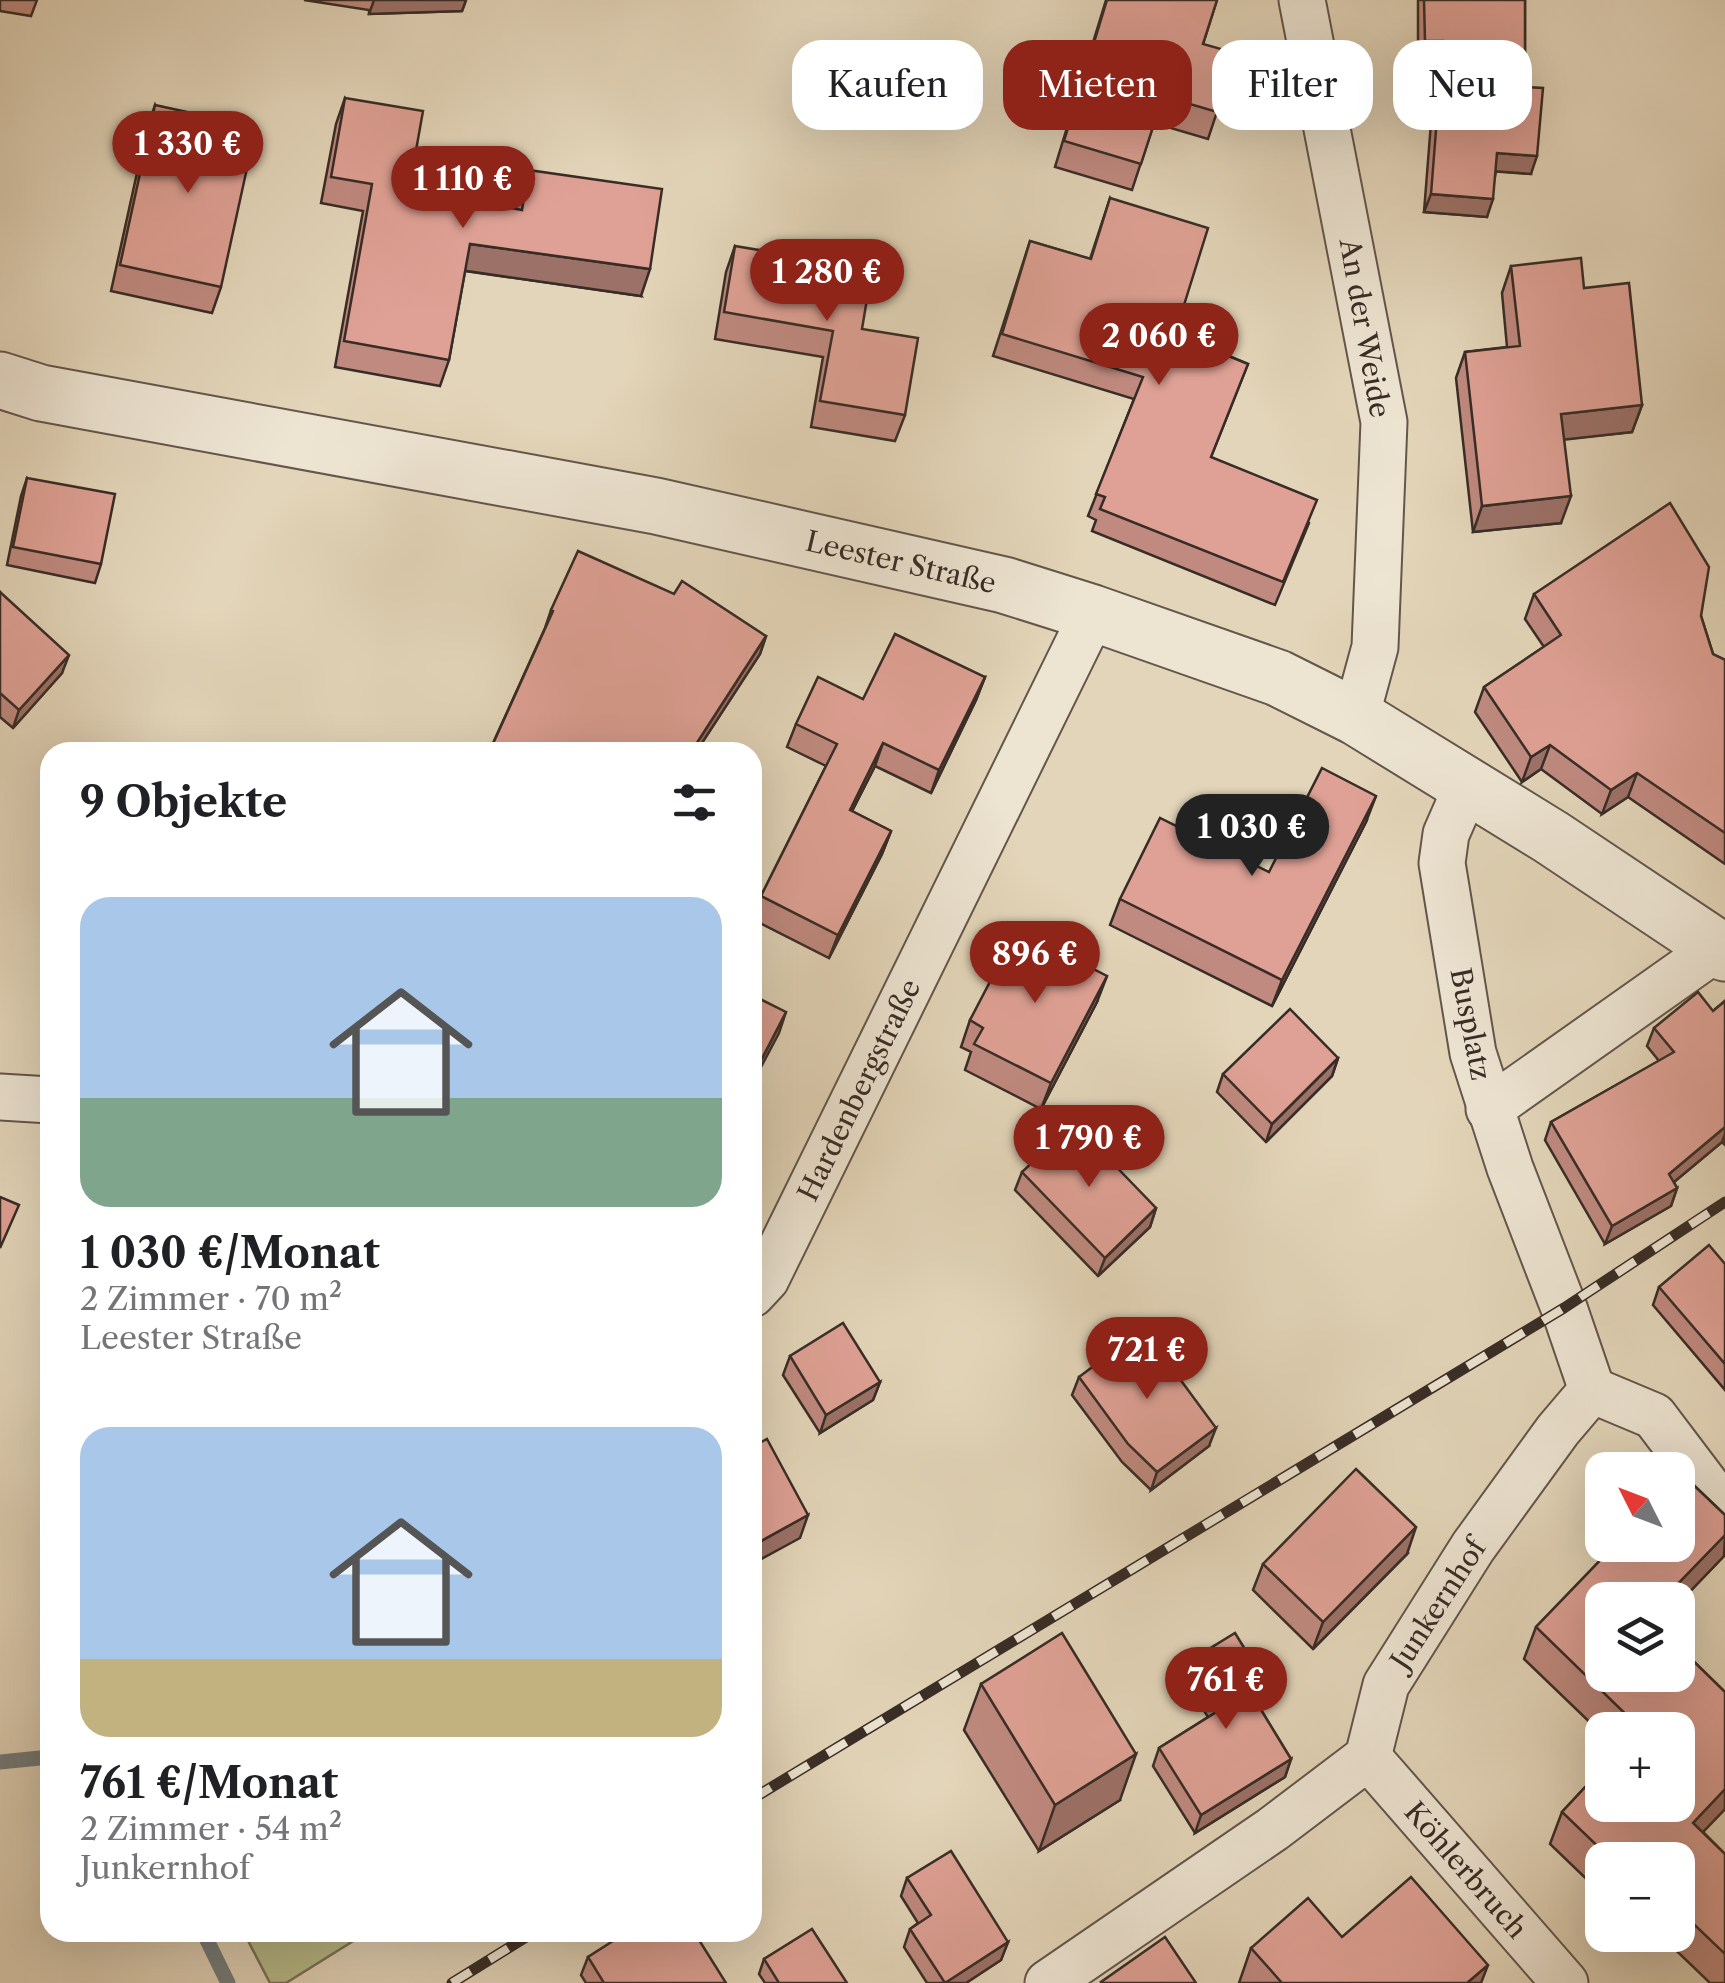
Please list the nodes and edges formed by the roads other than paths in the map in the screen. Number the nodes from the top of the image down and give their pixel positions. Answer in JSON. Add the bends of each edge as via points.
{"nodes":[{"id":1,"x":1302,"y":0,"type":"edge"},
{"id":2,"x":1,"y":382,"type":"edge"},
{"id":3,"x":1093,"y":613,"type":"junction"},
{"id":4,"x":1356,"y":717,"type":"junction"},
{"id":5,"x":1466,"y":786,"type":"junction"},
{"id":6,"x":1721,"y":951,"type":"edge"},
{"id":7,"x":0,"y":1097,"type":"edge"},
{"id":8,"x":40,"y":1099,"type":"edge"},
{"id":9,"x":1490,"y":1109,"type":"junction"},
{"id":10,"x":762,"y":1283,"type":"edge"},
{"id":11,"x":1592,"y":1390,"type":"junction"},
{"id":12,"x":1725,"y":1510,"type":"edge"},
{"id":13,"x":1368,"y":1757,"type":"junction"},
{"id":14,"x":1048,"y":1983,"type":"edge"},
{"id":15,"x":1565,"y":1983,"type":"edge"}],
"edges":[{"from":1,"to":4,"type":"street","name":"An der Weide","via":[[1384,422],[1376,647]]},
{"from":2,"to":3,"type":"street","name":"Leester Straße","via":[[656,506],[1004,584]]},
{"from":3,"to":4,"type":"street","name":"Leester Straße","via":[[1278,678]]},
{"from":3,"to":10,"type":"street","name":"Hardenbergstraße"},
{"from":4,"to":5,"type":"street","name":"Leester Straße"},
{"from":5,"to":6,"type":"street","name":"Leester Straße"},
{"from":5,"to":9,"type":"street","name":"Busplatz","via":[[1442,863],[1470,1034]]},
{"from":6,"to":9,"type":"street","name":"Busplatz"},
{"from":7,"to":8,"type":"street"},
{"from":9,"to":11,"type":"street"},
{"from":11,"to":12,"type":"street","via":[[1654,1416]]},
{"from":11,"to":13,"type":"street","name":"Junkernhof","via":[[1473,1547],[1386,1685]]},
{"from":13,"to":14,"type":"street"},
{"from":13,"to":15,"type":"street","name":"Köhlerbruch"}]}
